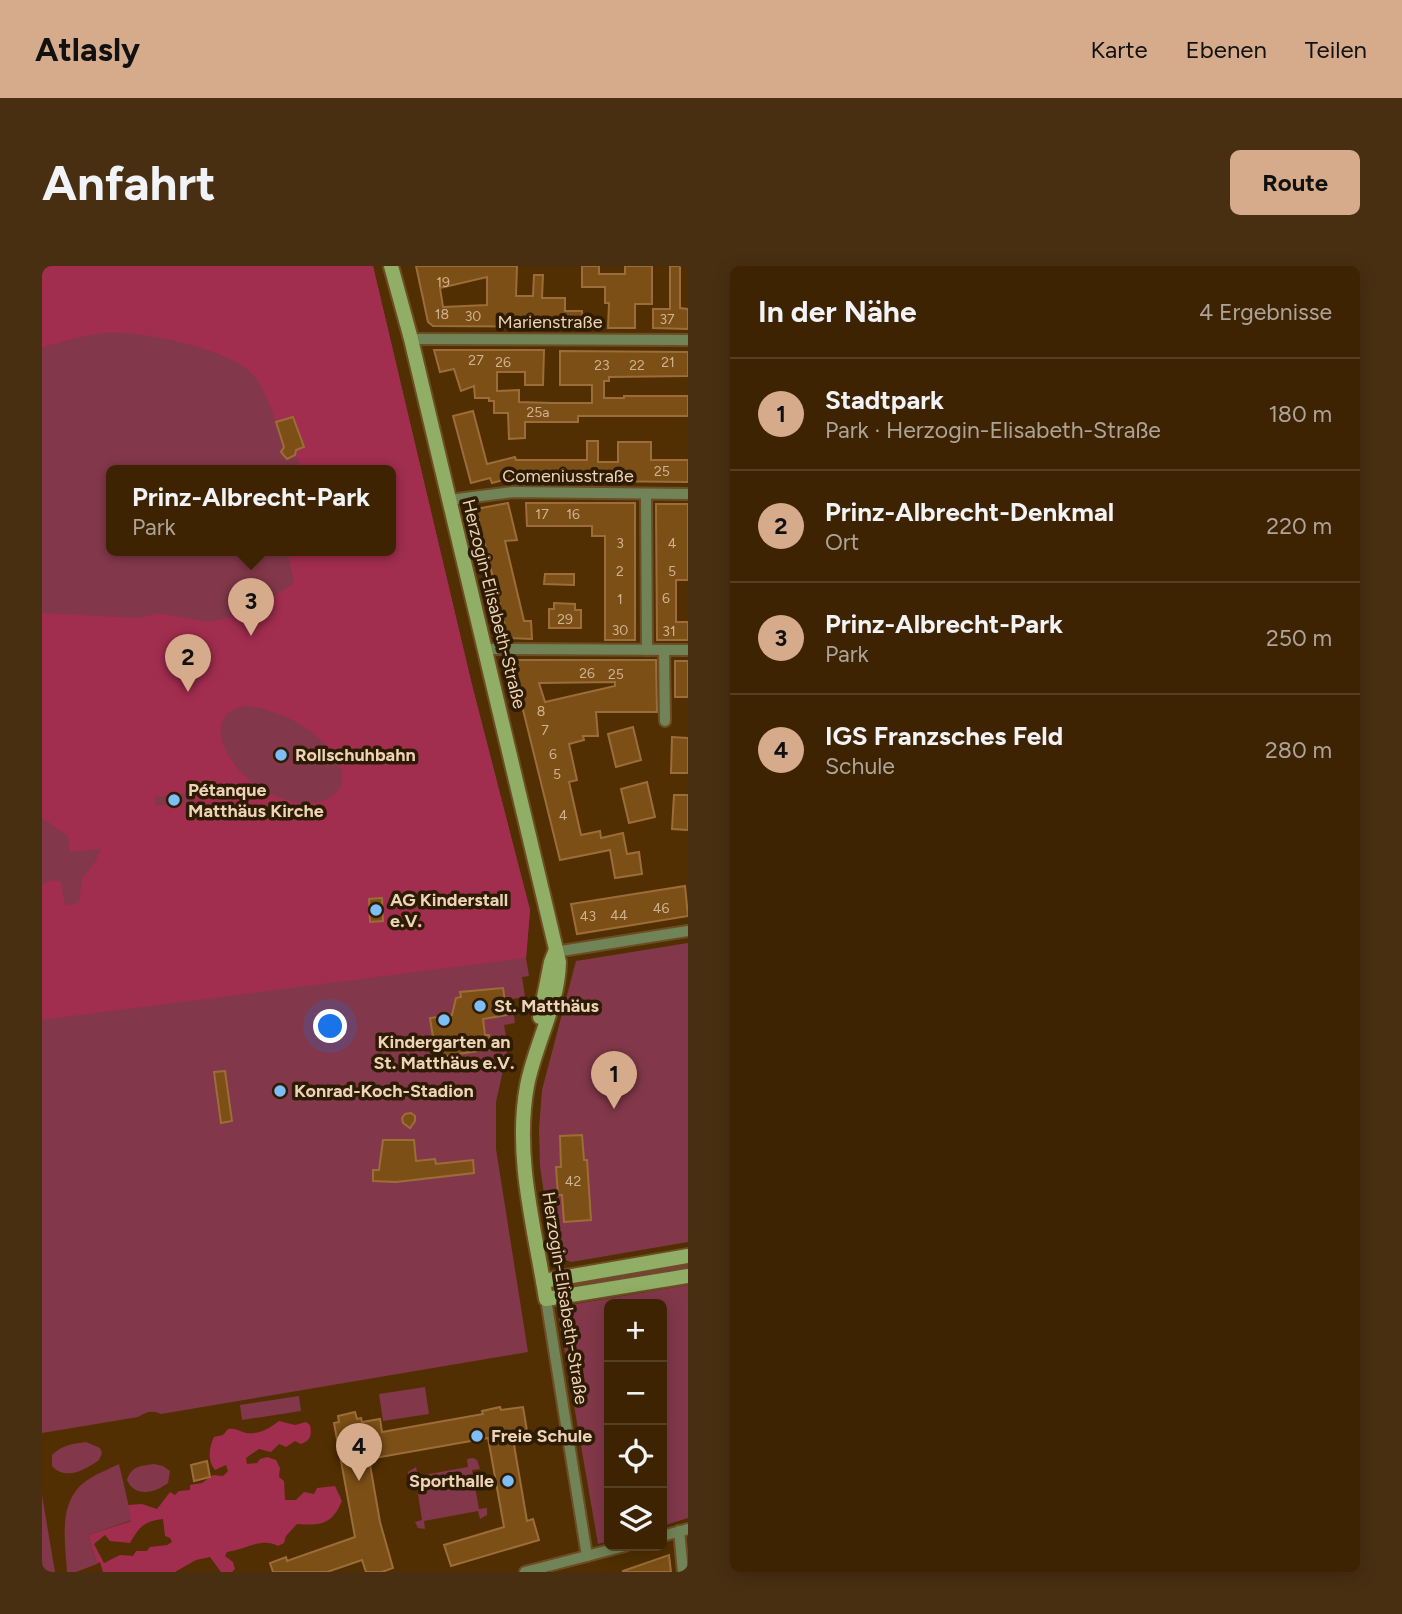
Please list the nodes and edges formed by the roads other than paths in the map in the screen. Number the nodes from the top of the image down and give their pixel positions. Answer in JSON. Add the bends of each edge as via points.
{"nodes":[{"id":1,"x":391,"y":266,"type":"edge"},
{"id":2,"x":411,"y":340,"type":"junction"},
{"id":3,"x":688,"y":340,"type":"edge"},
{"id":4,"x":646,"y":494,"type":"junction"},
{"id":5,"x":688,"y":494,"type":"edge"},
{"id":6,"x":449,"y":500,"type":"junction"},
{"id":7,"x":485,"y":649,"type":"junction"},
{"id":8,"x":647,"y":650,"type":"junction"},
{"id":9,"x":664,"y":650,"type":"junction"},
{"id":10,"x":688,"y":650,"type":"edge"},
{"id":11,"x":665,"y":721,"type":"dead end"},
{"id":12,"x":688,"y":931,"type":"edge"},
{"id":13,"x":555,"y":952,"type":"junction"},
{"id":14,"x":688,"y":1256,"type":"edge"},
{"id":15,"x":688,"y":1276,"type":"edge"},
{"id":16,"x":543,"y":1281,"type":"junction"},
{"id":17,"x":547,"y":1299,"type":"junction"},
{"id":18,"x":683,"y":1530,"type":"edge"},
{"id":19,"x":606,"y":1551,"type":"edge"},
{"id":20,"x":587,"y":1556,"type":"junction"},
{"id":21,"x":525,"y":1572,"type":"edge"},
{"id":22,"x":683,"y":1572,"type":"edge"}],
"edges":[{"from":1,"to":2,"type":"street","name":"Herzogin-Elisabeth-Straße"},
{"from":2,"to":3,"type":"street","name":"Marienstraße"},
{"from":2,"to":6,"type":"street","name":"Herzogin-Elisabeth-Straße"},
{"from":4,"to":5,"type":"street","name":"Comeniusstraße"},
{"from":4,"to":6,"type":"street","name":"Comeniusstraße","via":[[506,493]]},
{"from":4,"to":8,"type":"street"},
{"from":6,"to":7,"type":"street","name":"Herzogin-Elisabeth-Straße"},
{"from":7,"to":8,"type":"street"},
{"from":7,"to":13,"type":"street","name":"Herzogin-Elisabeth-Straße"},
{"from":8,"to":9,"type":"street"},
{"from":9,"to":10,"type":"street"},
{"from":9,"to":11,"type":"street"},
{"from":12,"to":13,"type":"street"},
{"from":13,"to":16,"type":"street","name":"Herzogin-Elisabeth-Straße","via":[[527,1087],[523,1140]]},
{"from":14,"to":16,"type":"street"},
{"from":15,"to":17,"type":"street"},
{"from":16,"to":17,"type":"street","name":"Herzogin-Elisabeth-Straße"},
{"from":17,"to":20,"type":"street","name":"Herzogin-Elisabeth-Straße"},
{"from":18,"to":22,"type":"street"},
{"from":19,"to":20,"type":"street"},
{"from":20,"to":21,"type":"street"}]}
